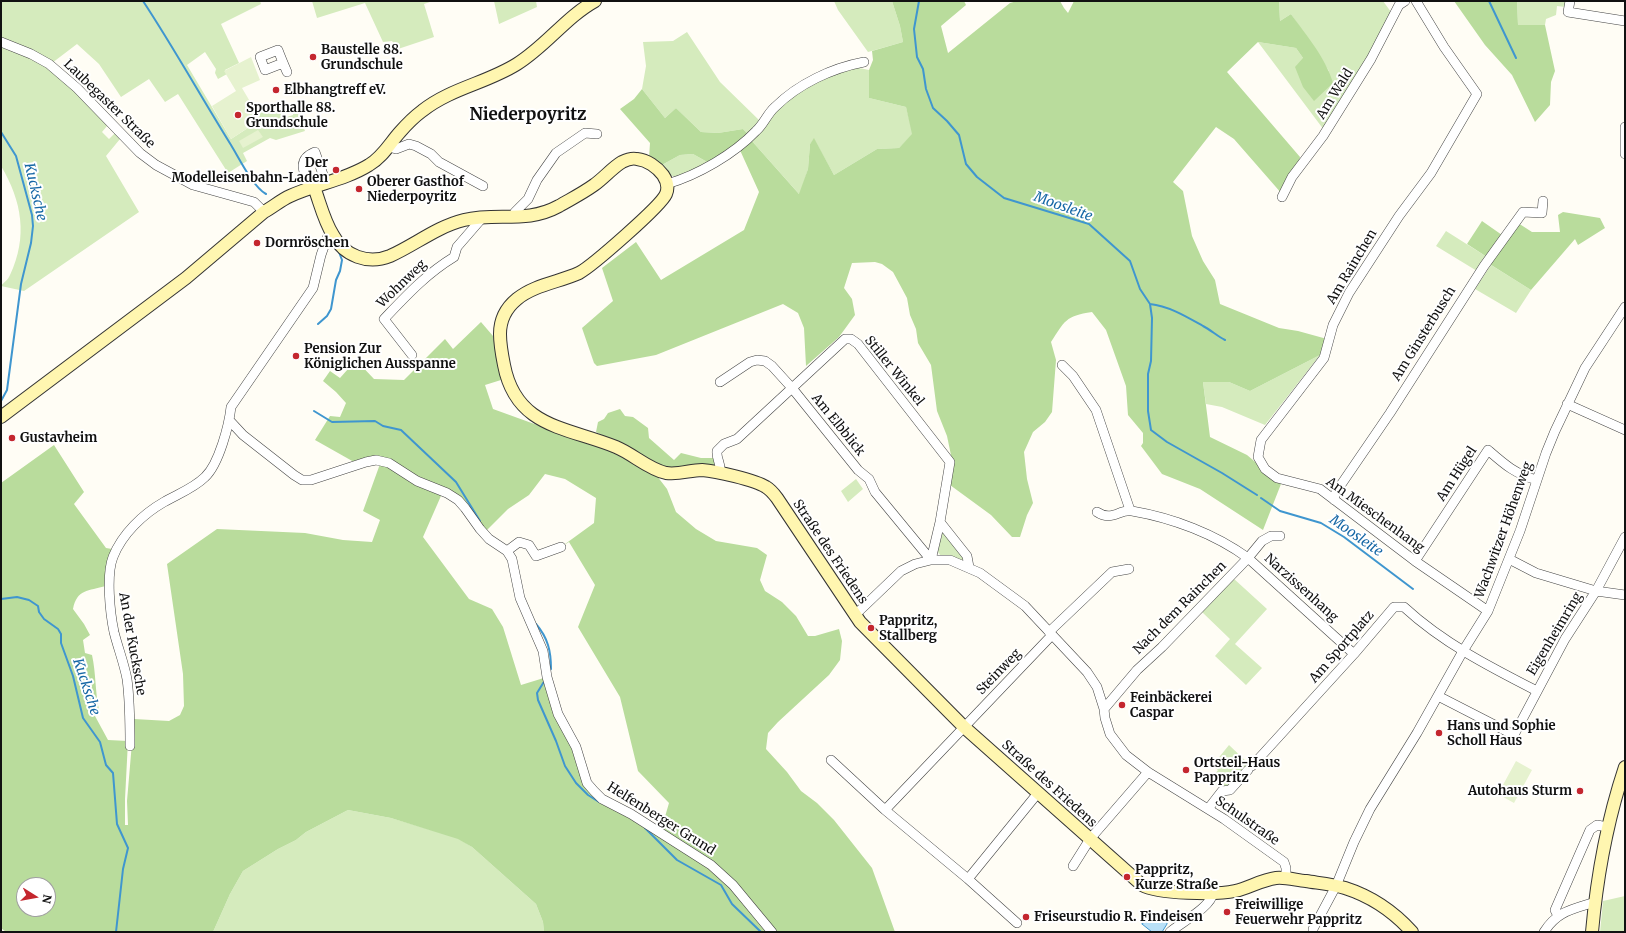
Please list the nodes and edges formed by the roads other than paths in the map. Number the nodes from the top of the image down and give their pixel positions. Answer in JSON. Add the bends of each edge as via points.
{"nodes":[{"id":1,"x":595,"y":1,"type":"edge"},
{"id":2,"x":1405,"y":1,"type":"edge"},
{"id":3,"x":1416,"y":1,"type":"edge"},
{"id":4,"x":1570,"y":1,"type":"edge"},
{"id":5,"x":1625,"y":21,"type":"edge"},
{"id":6,"x":1,"y":42,"type":"edge"},
{"id":7,"x":864,"y":62,"type":"dead end"},
{"id":8,"x":283,"y":63,"type":"dead end"},
{"id":9,"x":287,"y":72,"type":"dead end"},
{"id":10,"x":1625,"y":127,"type":"edge"},
{"id":11,"x":597,"y":134,"type":"dead end"},
{"id":12,"x":389,"y":147,"type":"junction"},
{"id":13,"x":1625,"y":154,"type":"edge"},
{"id":14,"x":326,"y":183,"type":"junction"},
{"id":15,"x":667,"y":184,"type":"junction"},
{"id":16,"x":483,"y":186,"type":"dead end"},
{"id":17,"x":312,"y":188,"type":"junction"},
{"id":18,"x":1282,"y":197,"type":"dead end"},
{"id":19,"x":1543,"y":201,"type":"dead end"},
{"id":20,"x":264,"y":212,"type":"junction"},
{"id":21,"x":483,"y":217,"type":"junction"},
{"id":22,"x":514,"y":217,"type":"junction"},
{"id":23,"x":332,"y":234,"type":"junction"},
{"id":24,"x":1625,"y":307,"type":"edge"},
{"id":25,"x":412,"y":354,"type":"dead end"},
{"id":26,"x":1062,"y":365,"type":"dead end"},
{"id":27,"x":720,"y":382,"type":"dead end"},
{"id":28,"x":792,"y":388,"type":"junction"},
{"id":29,"x":783,"y":397,"type":"junction"},
{"id":30,"x":799,"y":397,"type":"junction"},
{"id":31,"x":1567,"y":404,"type":"junction"},
{"id":32,"x":1,"y":417,"type":"edge"},
{"id":33,"x":230,"y":421,"type":"junction"},
{"id":34,"x":1625,"y":430,"type":"edge"},
{"id":35,"x":1258,"y":458,"type":"joint"},
{"id":36,"x":720,"y":473,"type":"junction"},
{"id":37,"x":1537,"y":480,"type":"junction"},
{"id":38,"x":1334,"y":500,"type":"junction"},
{"id":39,"x":1130,"y":510,"type":"junction"},
{"id":40,"x":1098,"y":512,"type":"dead end"},
{"id":41,"x":940,"y":522,"type":"junction"},
{"id":42,"x":1280,"y":536,"type":"dead end"},
{"id":43,"x":1625,"y":537,"type":"edge"},
{"id":44,"x":561,"y":546,"type":"dead end"},
{"id":45,"x":507,"y":551,"type":"junction"},
{"id":46,"x":1248,"y":558,"type":"junction"},
{"id":47,"x":1509,"y":559,"type":"junction"},
{"id":48,"x":931,"y":560,"type":"junction"},
{"id":49,"x":1415,"y":561,"type":"junction"},
{"id":50,"x":969,"y":567,"type":"junction"},
{"id":51,"x":1129,"y":569,"type":"dead end"},
{"id":52,"x":1596,"y":590,"type":"junction"},
{"id":53,"x":1625,"y":595,"type":"edge"},
{"id":54,"x":1476,"y":603,"type":"junction"},
{"id":55,"x":1488,"y":611,"type":"junction"},
{"id":56,"x":855,"y":615,"type":"junction"},
{"id":57,"x":1479,"y":627,"type":"junction"},
{"id":58,"x":1051,"y":634,"type":"junction"},
{"id":59,"x":1463,"y":651,"type":"junction"},
{"id":60,"x":1354,"y":654,"type":"junction"},
{"id":61,"x":1537,"y":691,"type":"junction"},
{"id":62,"x":1438,"y":696,"type":"junction"},
{"id":63,"x":1104,"y":709,"type":"junction"},
{"id":64,"x":964,"y":727,"type":"junction"},
{"id":65,"x":130,"y":746,"type":"dead end"},
{"id":66,"x":831,"y":760,"type":"dead end"},
{"id":67,"x":1625,"y":767,"type":"edge"},
{"id":68,"x":1148,"y":772,"type":"junction"},
{"id":69,"x":1038,"y":793,"type":"junction"},
{"id":70,"x":885,"y":810,"type":"junction"},
{"id":71,"x":1208,"y":810,"type":"junction"},
{"id":72,"x":1607,"y":827,"type":"junction"},
{"id":73,"x":1090,"y":839,"type":"junction"},
{"id":74,"x":1073,"y":866,"type":"dead end"},
{"id":75,"x":1286,"y":879,"type":"junction"},
{"id":76,"x":968,"y":880,"type":"junction"},
{"id":77,"x":1336,"y":886,"type":"junction"},
{"id":78,"x":1213,"y":893,"type":"junction"},
{"id":79,"x":1595,"y":902,"type":"junction"},
{"id":80,"x":1558,"y":916,"type":"junction"},
{"id":81,"x":1017,"y":923,"type":"dead end"},
{"id":82,"x":772,"y":932,"type":"edge"},
{"id":83,"x":1170,"y":932,"type":"edge"},
{"id":84,"x":1312,"y":932,"type":"edge"},
{"id":85,"x":1412,"y":932,"type":"edge"},
{"id":86,"x":1544,"y":932,"type":"edge"},
{"id":87,"x":1592,"y":932,"type":"edge"}],
"edges":[{"from":1,"to":12,"type":"street","via":[[519,63],[431,104],[409,122]]},
{"from":2,"to":18,"type":"street","name":"Am Wald","via":[[1400,5],[1371,59],[1324,136],[1292,177]]},
{"from":3,"to":35,"type":"street","name":"Am Rainchen","via":[[1477,94],[1432,173],[1399,216],[1349,293],[1334,325],[1324,358],[1261,440]]},
{"from":4,"to":5,"type":"street","via":[[1568,12]]},
{"from":6,"to":20,"type":"street","name":"Laubegaster Straße","via":[[37,56],[49,64],[156,166],[193,184],[254,202]]},
{"from":7,"to":15,"type":"street","via":[[822,76],[797,90],[773,108],[757,131],[739,146],[701,172]]},
{"from":8,"to":9,"type":"street"},
{"from":10,"to":13,"type":"street"},
{"from":11,"to":22,"type":"street","via":[[585,133],[556,153]]},
{"from":12,"to":14,"type":"street","via":[[369,165]]},
{"from":12,"to":16,"type":"street","via":[[396,149],[409,144],[416,146]]},
{"from":14,"to":17,"type":"street"},
{"from":14,"to":17,"type":"street","via":[[315,152],[303,161]]},
{"from":15,"to":22,"type":"street","via":[[659,169],[635,158],[622,162],[590,188],[552,210],[536,216]]},
{"from":15,"to":36,"type":"street","name":"Straße des Friedens","via":[[665,197],[592,263],[580,272],[521,296],[507,309],[502,319],[500,335],[502,356],[514,395],[526,410],[535,416],[571,432],[624,450],[665,473],[702,470]]},
{"from":17,"to":20,"type":"street","via":[[290,196]]},
{"from":17,"to":23,"type":"street"},
{"from":19,"to":38,"type":"street","name":"Am Ginsterbusch","via":[[1542,213],[1523,212],[1496,248],[1336,492]]},
{"from":20,"to":32,"type":"street","via":[[186,278]]},
{"from":21,"to":22,"type":"street"},
{"from":21,"to":23,"type":"street","via":[[449,224],[389,256],[376,260],[352,255]]},
{"from":21,"to":25,"type":"street","name":"Wohnweg","via":[[457,247],[454,257],[437,267],[412,289],[384,319]]},
{"from":23,"to":33,"type":"street","name":"An der Kucksche","via":[[327,238],[321,255],[313,288],[231,407]]},
{"from":24,"to":31,"type":"street","name":"Wachwitzer Höhenweg","via":[[1585,368]]},
{"from":26,"to":39,"type":"street","via":[[1073,376],[1096,410]]},
{"from":27,"to":28,"type":"street","name":"Am Elbblick","via":[[757,360],[772,366]]},
{"from":28,"to":29,"type":"street"},
{"from":28,"to":30,"type":"street","name":"Am Elbblick"},
{"from":28,"to":41,"type":"street","name":"Stiller Winkel","via":[[845,339],[851,339],[858,344],[950,462]]},
{"from":29,"to":30,"type":"street","name":"Am Elbblick"},
{"from":29,"to":36,"type":"street","via":[[737,439],[724,444],[717,451]]},
{"from":30,"to":48,"type":"street","name":"Am Elbblick","via":[[858,470],[864,484],[875,492]]},
{"from":31,"to":34,"type":"street"},
{"from":31,"to":37,"type":"street","name":"Wachwitzer Höhenweg"},
{"from":33,"to":45,"type":"street","via":[[243,435],[302,480],[311,480],[376,460],[389,463],[417,481],[458,500],[489,539]]},
{"from":33,"to":65,"type":"street","name":"An der Kucksche","via":[[216,459],[207,475],[152,510],[125,534],[112,558],[108,582],[114,631],[127,679]]},
{"from":35,"to":38,"type":"street","name":"Am Mieschenhang","via":[[1265,469],[1277,478],[1320,489]]},
{"from":36,"to":56,"type":"street","name":"Straße des Friedens","via":[[756,482],[772,492]]},
{"from":37,"to":47,"type":"street","name":"Wachwitzer Höhenweg"},
{"from":37,"to":49,"type":"street","name":"Am Hügel","via":[[1522,476],[1488,450]]},
{"from":38,"to":49,"type":"street","name":"Am Mieschenhang"},
{"from":39,"to":40,"type":"street","via":[[1108,516]]},
{"from":39,"to":46,"type":"street","name":"Narzissenhang","via":[[1173,520],[1205,533]]},
{"from":41,"to":48,"type":"street"},
{"from":41,"to":50,"type":"street","via":[[967,556]]},
{"from":42,"to":46,"type":"street","name":"Nach dem Rainchen","via":[[1266,538]]},
{"from":43,"to":52,"type":"street","name":"Eigenheimring"},
{"from":44,"to":45,"type":"street","via":[[536,556],[529,545],[519,542]]},
{"from":45,"to":82,"type":"street","name":"Helfenberger Grund","via":[[512,560],[522,603],[543,651],[558,714],[576,746],[587,783],[602,799],[631,814],[711,865],[733,885]]},
{"from":46,"to":60,"type":"street","name":"Narzissenhang"},
{"from":46,"to":63,"type":"street","name":"Nach dem Rainchen","via":[[1137,670]]},
{"from":47,"to":52,"type":"street","via":[[1536,573]]},
{"from":47,"to":55,"type":"street","name":"Wachwitzer Höhenweg"},
{"from":48,"to":50,"type":"street","name":"Schulstraße","via":[[950,560]]},
{"from":48,"to":56,"type":"street","name":"Schulstraße","via":[[901,571]]},
{"from":49,"to":54,"type":"street","name":"Am Mieschenhang"},
{"from":50,"to":58,"type":"street","name":"Schulstraße","via":[[1025,606]]},
{"from":51,"to":58,"type":"street","via":[[1112,572]]},
{"from":52,"to":53,"type":"street"},
{"from":52,"to":61,"type":"street","name":"Eigenheimring","via":[[1565,638]]},
{"from":54,"to":55,"type":"street","name":"Am Mieschenhang"},
{"from":54,"to":57,"type":"street"},
{"from":55,"to":57,"type":"street","name":"Wachwitzer Höhenweg"},
{"from":56,"to":64,"type":"street","name":"Straße des Friedens"},
{"from":57,"to":59,"type":"street","name":"Wachwitzer Höhenweg"},
{"from":58,"to":63,"type":"street","name":"Schulstraße","via":[[1087,672],[1097,687]]},
{"from":58,"to":64,"type":"street","name":"Steinweg"},
{"from":59,"to":60,"type":"street","name":"Am Sportplatz","via":[[1419,621],[1404,607],[1394,607]]},
{"from":59,"to":61,"type":"street","name":"Eigenheimring"},
{"from":59,"to":62,"type":"street","name":"Wachwitzer Höhenweg"},
{"from":60,"to":71,"type":"street","name":"Am Sportplatz","via":[[1230,790],[1222,791]]},
{"from":61,"to":62,"type":"street","name":"Eigenheimring","via":[[1514,735]]},
{"from":62,"to":77,"type":"street","name":"Wachwitzer Höhenweg","via":[[1370,809]]},
{"from":63,"to":68,"type":"street","name":"Schulstraße","via":[[1114,741],[1126,755]]},
{"from":64,"to":69,"type":"street","name":"Straße des Friedens"},
{"from":64,"to":70,"type":"street","name":"Steinweg"},
{"from":66,"to":70,"type":"street"},
{"from":67,"to":72,"type":"street"},
{"from":68,"to":71,"type":"street","name":"Schulstraße"},
{"from":68,"to":73,"type":"street"},
{"from":69,"to":73,"type":"street","name":"Straße des Friedens"},
{"from":69,"to":76,"type":"street"},
{"from":70,"to":76,"type":"street"},
{"from":71,"to":75,"type":"street","name":"Schulstraße","via":[[1284,862]]},
{"from":72,"to":79,"type":"street"},
{"from":72,"to":80,"type":"street","via":[[1597,825],[1590,830],[1555,910]]},
{"from":73,"to":74,"type":"street","name":"Straße des Friedens"},
{"from":73,"to":78,"type":"street","name":"Straße des Friedens","via":[[1146,887],[1161,891]]},
{"from":75,"to":77,"type":"street","name":"Straße des Friedens"},
{"from":75,"to":78,"type":"street","name":"Straße des Friedens","via":[[1267,880],[1235,891]]},
{"from":76,"to":81,"type":"street"},
{"from":77,"to":84,"type":"street","name":"Wachwitzer Höhenweg"},
{"from":77,"to":85,"type":"street","name":"Straße des Friedens","via":[[1380,904]]},
{"from":78,"to":83,"type":"street","via":[[1206,906]]},
{"from":79,"to":80,"type":"street"},
{"from":79,"to":87,"type":"street"},
{"from":80,"to":86,"type":"street"}]}
